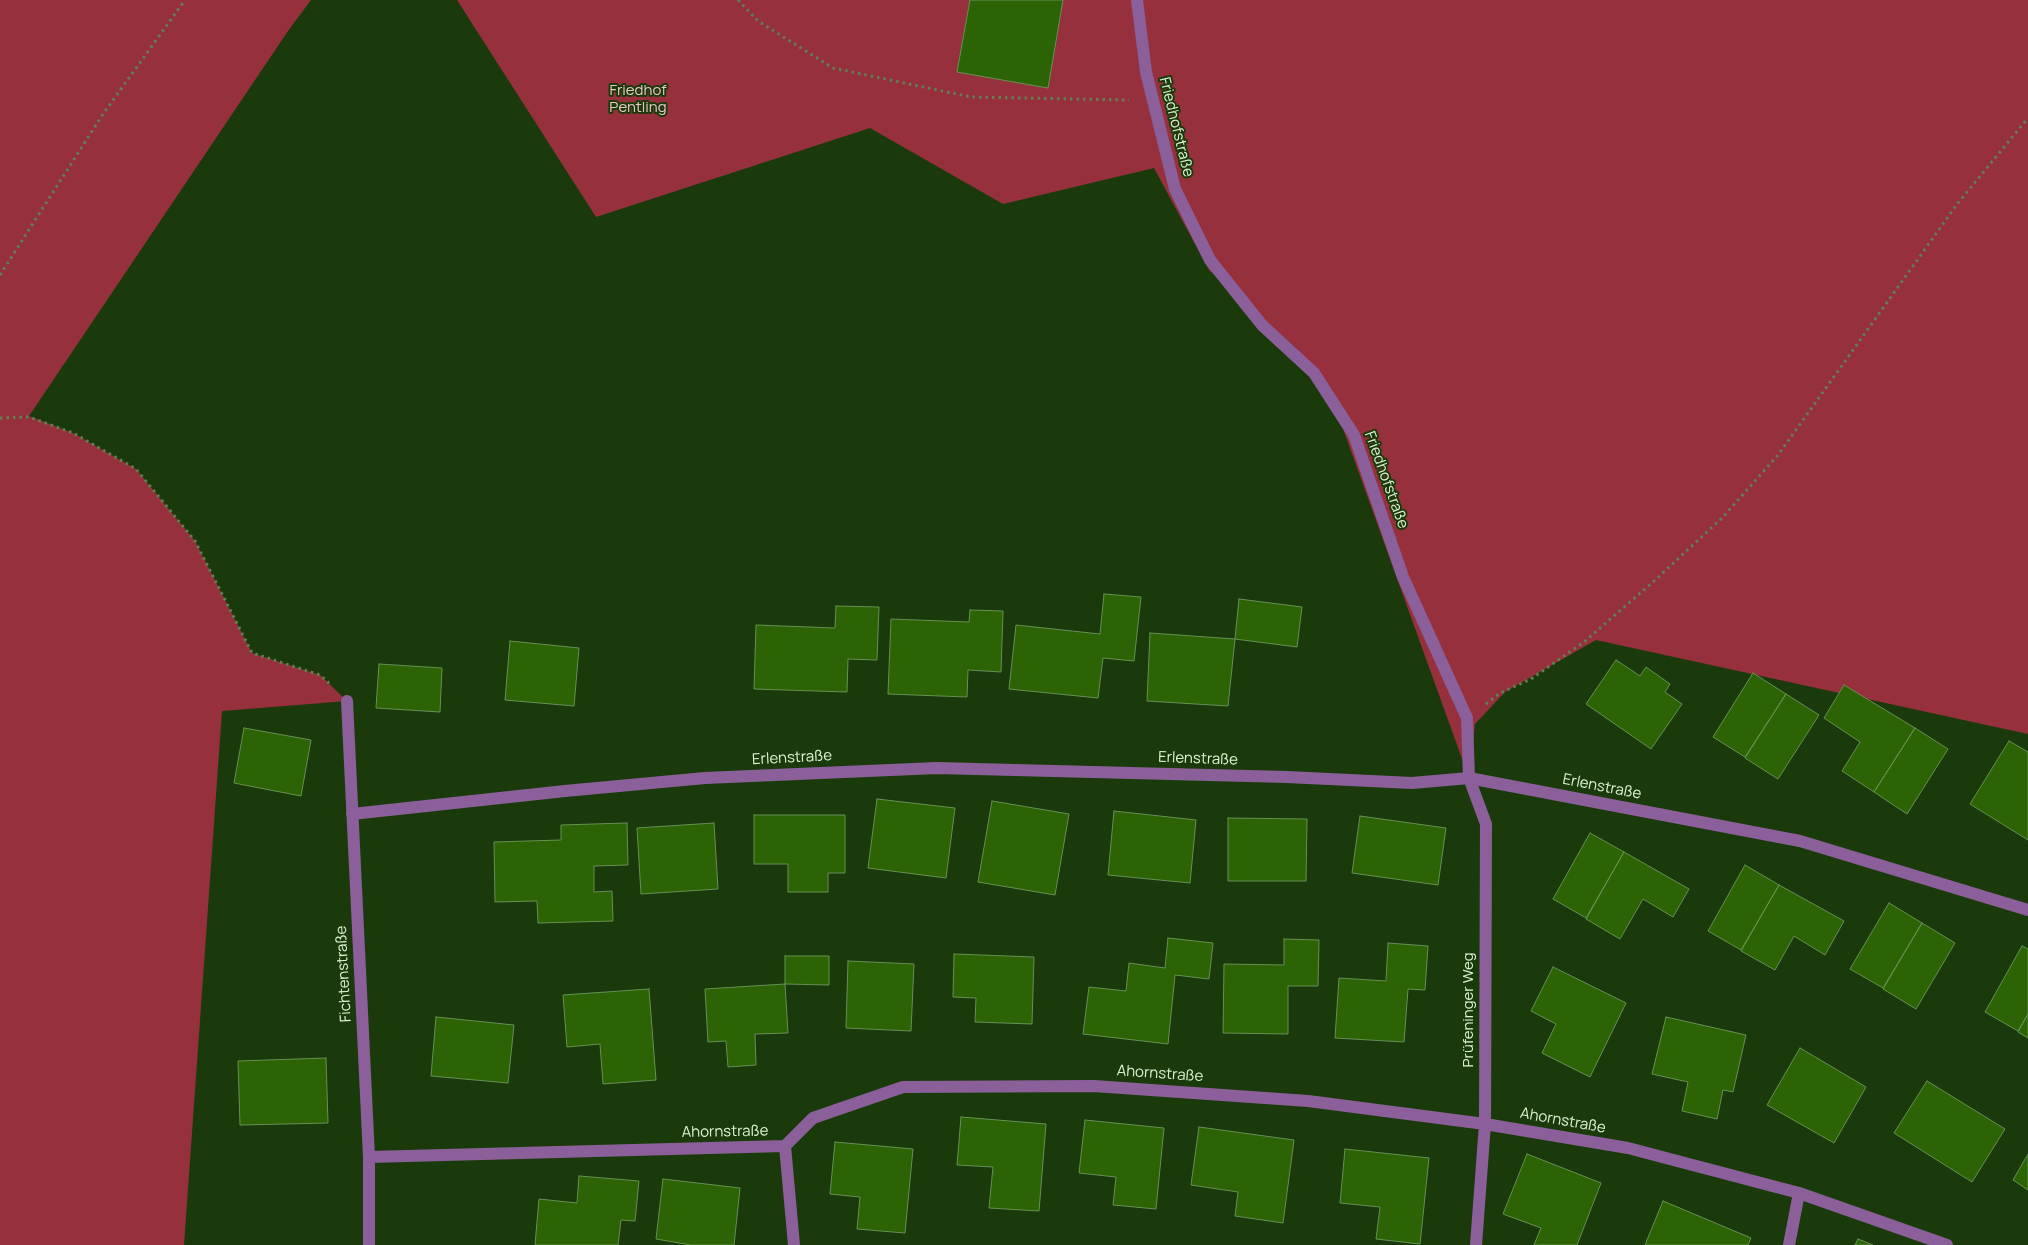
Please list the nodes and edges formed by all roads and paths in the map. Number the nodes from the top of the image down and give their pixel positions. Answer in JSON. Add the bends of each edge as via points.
{"nodes":[{"id":1,"x":185,"y":0,"type":"edge"},
{"id":2,"x":738,"y":0,"type":"edge"},
{"id":3,"x":1137,"y":0,"type":"edge"},
{"id":4,"x":1153,"y":101,"type":"junction"},
{"id":5,"x":2028,"y":118,"type":"edge"},
{"id":6,"x":0,"y":275,"type":"edge"},
{"id":7,"x":0,"y":418,"type":"edge"},
{"id":8,"x":347,"y":701,"type":"joint"},
{"id":9,"x":1468,"y":718,"type":"junction"},
{"id":10,"x":1469,"y":778,"type":"junction"},
{"id":11,"x":352,"y":814,"type":"junction"},
{"id":12,"x":2028,"y":910,"type":"edge"},
{"id":13,"x":1485,"y":1124,"type":"junction"},
{"id":14,"x":785,"y":1146,"type":"junction"},
{"id":15,"x":369,"y":1157,"type":"junction"},
{"id":16,"x":1799,"y":1193,"type":"junction"},
{"id":17,"x":369,"y":1245,"type":"edge"},
{"id":18,"x":794,"y":1245,"type":"edge"},
{"id":19,"x":1476,"y":1245,"type":"edge"},
{"id":20,"x":1789,"y":1245,"type":"edge"},
{"id":21,"x":1947,"y":1245,"type":"edge"}],
"edges":[{"from":1,"to":6,"type":"path","via":[[103,114]]},
{"from":2,"to":4,"type":"path","via":[[758,21],[834,68],[970,97]]},
{"from":3,"to":4,"type":"street","name":"Friedhofstraße"},
{"from":4,"to":9,"type":"street","name":"Friedhofstraße","via":[[1175,189],[1210,260],[1262,325],[1314,373],[1354,435],[1403,577]]},
{"from":5,"to":9,"type":"path","via":[[1958,203],[1778,455],[1722,518],[1584,642],[1531,679],[1500,693]]},
{"from":7,"to":8,"type":"path","via":[[29,417],[73,433],[136,469],[195,541],[252,653],[320,675]]},
{"from":8,"to":11,"type":"street","name":"Fichtenstraße"},
{"from":9,"to":10,"type":"street","name":"Friedhofstraße"},
{"from":10,"to":11,"type":"street","name":"Erlenstraße","via":[[1412,783],[937,768],[705,778]]},
{"from":10,"to":12,"type":"street","name":"Erlenstraße","via":[[1800,841]]},
{"from":10,"to":13,"type":"street","name":"Prüfeninger Weg","via":[[1486,824]]},
{"from":11,"to":15,"type":"street","name":"Fichtenstraße"},
{"from":13,"to":14,"type":"street","name":"Ahornstraße","via":[[1308,1102],[1094,1086],[903,1087],[813,1118]]},
{"from":13,"to":16,"type":"street","name":"Ahornstraße","via":[[1628,1148]]},
{"from":13,"to":19,"type":"street","name":"Prüfeninger Weg"},
{"from":14,"to":15,"type":"street","name":"Ahornstraße"},
{"from":14,"to":18,"type":"street"},
{"from":15,"to":17,"type":"street","name":"Fichtenstraße"},
{"from":16,"to":20,"type":"street"},
{"from":16,"to":21,"type":"street","name":"Ahornstraße"}]}
